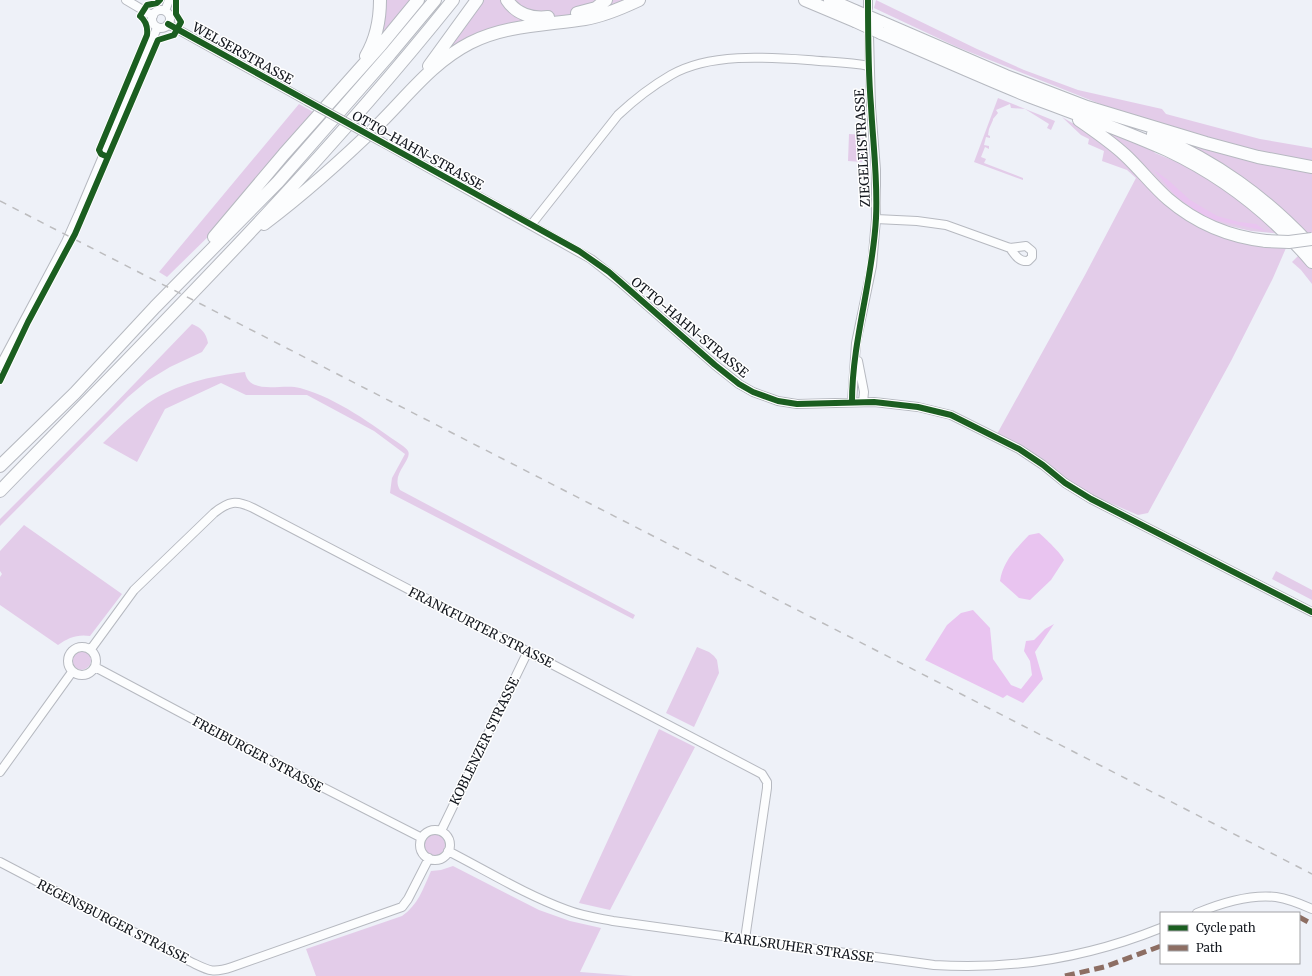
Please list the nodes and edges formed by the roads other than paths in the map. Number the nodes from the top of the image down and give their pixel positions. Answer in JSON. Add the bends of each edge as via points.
{"nodes":[{"id":1,"x":126,"y":0,"type":"edge"},
{"id":2,"x":169,"y":0,"type":"edge"},
{"id":3,"x":380,"y":0,"type":"edge"},
{"id":4,"x":418,"y":0,"type":"edge"},
{"id":5,"x":435,"y":0,"type":"edge"},
{"id":6,"x":453,"y":0,"type":"edge"},
{"id":7,"x":477,"y":0,"type":"edge"},
{"id":8,"x":507,"y":0,"type":"edge"},
{"id":9,"x":606,"y":0,"type":"edge"},
{"id":10,"x":639,"y":0,"type":"edge"},
{"id":11,"x":805,"y":0,"type":"edge"},
{"id":12,"x":830,"y":0,"type":"edge"},
{"id":13,"x":164,"y":11,"type":"junction"},
{"id":14,"x":153,"y":16,"type":"junction"},
{"id":15,"x":855,"y":16,"type":"junction"},
{"id":16,"x":168,"y":24,"type":"junction"},
{"id":17,"x":881,"y":27,"type":"junction"},
{"id":18,"x":157,"y":28,"type":"junction"},
{"id":19,"x":869,"y":36,"type":"dead end"},
{"id":20,"x":869,"y":66,"type":"junction"},
{"id":21,"x":356,"y":74,"type":"junction"},
{"id":22,"x":418,"y":82,"type":"junction"},
{"id":23,"x":307,"y":101,"type":"joint"},
{"id":24,"x":1087,"y":107,"type":"junction"},
{"id":25,"x":1065,"y":110,"type":"junction"},
{"id":26,"x":1312,"y":167,"type":"edge"},
{"id":27,"x":876,"y":219,"type":"junction"},
{"id":28,"x":531,"y":225,"type":"junction"},
{"id":29,"x":1312,"y":239,"type":"edge"},
{"id":30,"x":238,"y":245,"type":"junction"},
{"id":31,"x":1312,"y":247,"type":"edge"},
{"id":32,"x":1010,"y":248,"type":"dead end"},
{"id":33,"x":1312,"y":262,"type":"edge"},
{"id":34,"x":189,"y":273,"type":"junction"},
{"id":35,"x":856,"y":343,"type":"junction"},
{"id":36,"x":0,"y":366,"type":"edge"},
{"id":37,"x":852,"y":402,"type":"junction"},
{"id":38,"x":863,"y":402,"type":"junction"},
{"id":39,"x":0,"y":466,"type":"edge"},
{"id":40,"x":0,"y":491,"type":"edge"},
{"id":41,"x":1312,"y":612,"type":"edge"},
{"id":42,"x":91,"y":649,"type":"junction"},
{"id":43,"x":528,"y":651,"type":"junction"},
{"id":44,"x":94,"y":667,"type":"junction"},
{"id":45,"x":72,"y":672,"type":"junction"},
{"id":46,"x":0,"y":772,"type":"edge"},
{"id":47,"x":441,"y":831,"type":"junction"},
{"id":48,"x":422,"y":838,"type":"junction"},
{"id":49,"x":448,"y":851,"type":"junction"},
{"id":50,"x":429,"y":858,"type":"junction"},
{"id":51,"x":0,"y":862,"type":"edge"},
{"id":52,"x":1312,"y":909,"type":"edge"},
{"id":53,"x":1200,"y":912,"type":"edge"},
{"id":54,"x":1160,"y":928,"type":"edge"},
{"id":55,"x":745,"y":939,"type":"junction"}],
"edges":[{"from":1,"to":14,"type":"street"},
{"from":2,"to":13,"type":"street"},
{"from":3,"to":21,"type":"highway","via":[[377,28],[371,47]]},
{"from":4,"to":21,"type":"highway"},
{"from":5,"to":34,"type":"highway","via":[[278,182]]},
{"from":6,"to":30,"type":"highway","via":[[383,86]]},
{"from":7,"to":22,"type":"highway"},
{"from":8,"to":9,"type":"highway","via":[[522,14],[543,18],[596,8]]},
{"from":10,"to":22,"type":"highway","via":[[585,19],[531,26],[485,36],[454,52],[434,66]]},
{"from":11,"to":15,"type":"highway"},
{"from":12,"to":15,"type":"highway"},
{"from":13,"to":14,"type":"street","via":[[159,11]]},
{"from":13,"to":16,"type":"street","via":[[170,17]]},
{"from":14,"to":18,"type":"street","via":[[152,22]]},
{"from":15,"to":17,"type":"highway","bridge":true},
{"from":16,"to":18,"type":"street"},
{"from":16,"to":23,"type":"street","name":"WELSERSTRASSE"},
{"from":17,"to":24,"type":"highway"},
{"from":17,"to":25,"type":"highway","via":[[1001,85]]},
{"from":18,"to":36,"type":"street","via":[[66,242]]},
{"from":19,"to":20,"type":"street","name":"ZIEGELEISTRASSE"},
{"from":20,"to":27,"type":"street","name":"ZIEGELEISTRASSE","via":[[876,170]]},
{"from":20,"to":28,"type":"street","via":[[779,58],[734,58],[694,66],[672,74],[634,100],[618,115]]},
{"from":21,"to":34,"type":"highway","via":[[210,241]]},
{"from":22,"to":30,"type":"highway","via":[[351,150]]},
{"from":23,"to":28,"type":"street","name":"OTTO-HAHN-STRASSE","bridge":true},
{"from":24,"to":26,"type":"highway","via":[[1219,147]]},
{"from":24,"to":31,"type":"highway","via":[[1178,145],[1219,168],[1271,207]]},
{"from":25,"to":29,"type":"highway","bridge":true,"via":[[1113,145],[1178,207],[1204,223],[1230,234],[1266,241]]},
{"from":25,"to":33,"type":"highway","via":[[1154,145],[1213,176],[1270,218]]},
{"from":27,"to":32,"type":"street","via":[[946,225]]},
{"from":27,"to":35,"type":"street","name":"ZIEGELEISTRASSE","via":[[872,266]]},
{"from":28,"to":37,"type":"street","name":"OTTO-HAHN-STRASSE","via":[[579,251],[609,272],[715,365],[753,392],[778,401],[797,404]]},
{"from":30,"to":40,"type":"highway"},
{"from":34,"to":39,"type":"highway"},
{"from":35,"to":37,"type":"street","name":"ZIEGELEISTRASSE"},
{"from":35,"to":38,"type":"street","name":"ZIEGELEISTRASSE","via":[[864,392]]},
{"from":37,"to":38,"type":"street","name":"OTTO-HAHN-STRASSE"},
{"from":38,"to":41,"type":"street","name":"OTTO-HAHN-STRASSE","via":[[918,406],[951,415],[1019,449],[1077,491]]},
{"from":42,"to":43,"type":"street","name":"FRANKFURTER STRASSE","via":[[141,582],[214,513],[224,505],[239,503],[254,508]]},
{"from":42,"to":44,"type":"street","via":[[96,661]]},
{"from":42,"to":45,"type":"street","via":[[76,647],[69,654],[67,663]]},
{"from":43,"to":47,"type":"street","name":"KOBLENZER STRASSE"},
{"from":43,"to":55,"type":"street","name":"FRANKFURTER STRASSE","via":[[762,774],[767,782],[767,788]]},
{"from":44,"to":45,"type":"street","via":[[86,675]]},
{"from":44,"to":48,"type":"street","name":"FREIBURGER STRASSE"},
{"from":45,"to":46,"type":"street"},
{"from":47,"to":48,"type":"street","via":[[426,832]]},
{"from":47,"to":49,"type":"street","via":[[449,840]]},
{"from":48,"to":50,"type":"street","via":[[420,848]]},
{"from":49,"to":50,"type":"street","via":[[438,859]]},
{"from":49,"to":55,"type":"street","name":"KARLSRUHER STRASSE","via":[[541,900],[568,911]]},
{"from":50,"to":51,"type":"street","name":"REGENSBURGER STRASSE","via":[[402,907],[215,971],[208,970]]},
{"from":52,"to":53,"type":"street","via":[[1278,897],[1254,897],[1232,901]]},
{"from":54,"to":55,"type":"street","name":"KARLSRUHER STRASSE","via":[[1108,946],[1049,960],[979,967],[934,965]]}]}
